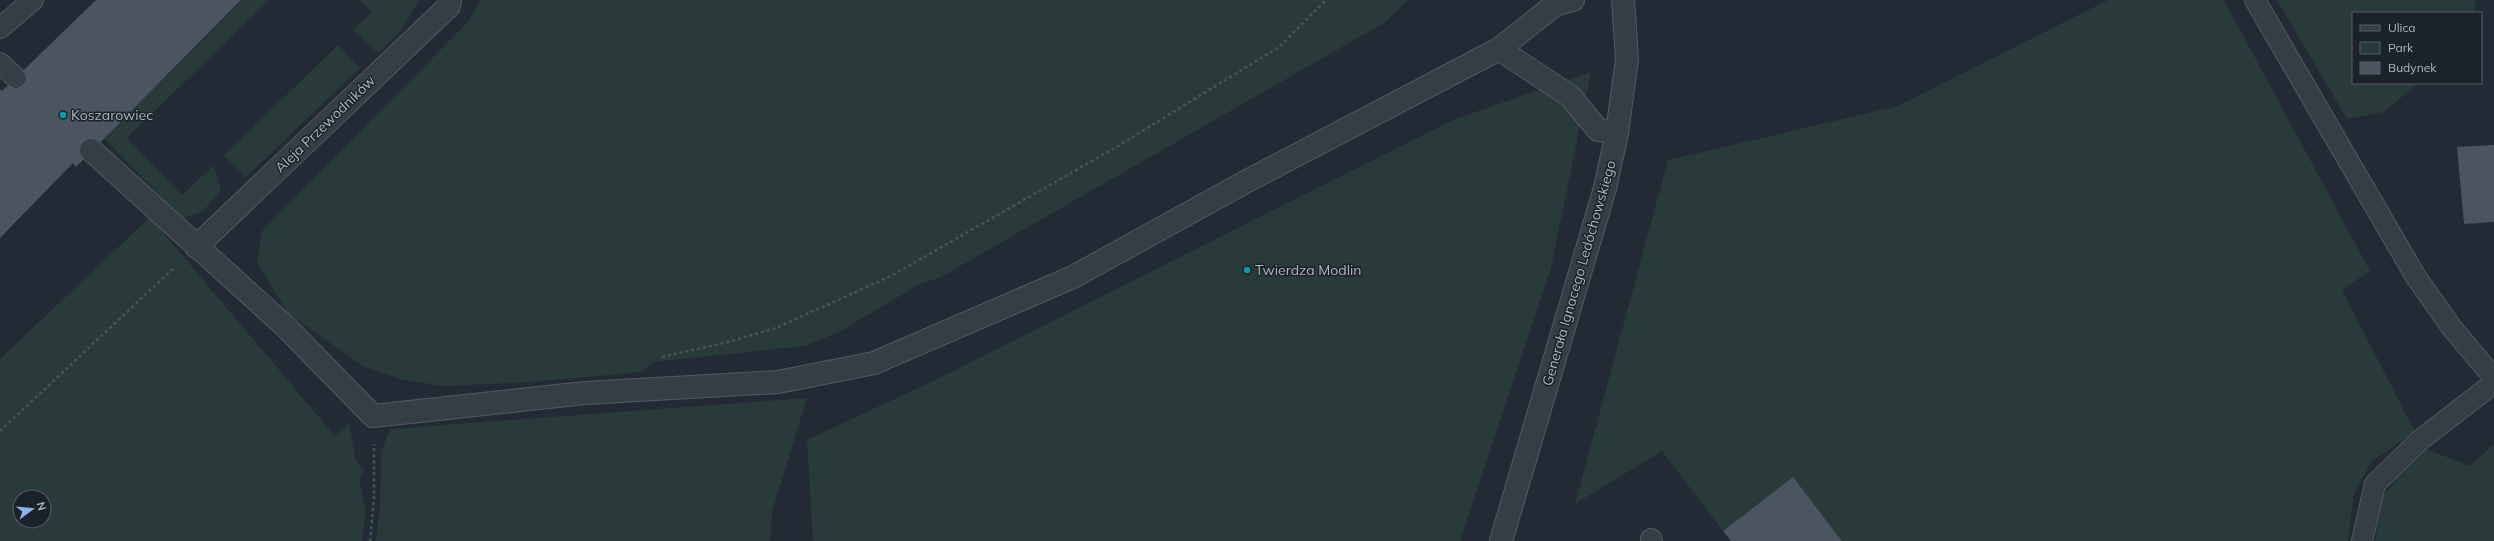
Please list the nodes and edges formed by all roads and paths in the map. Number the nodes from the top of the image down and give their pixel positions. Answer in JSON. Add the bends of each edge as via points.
{"nodes":[{"id":1,"x":33,"y":0,"type":"edge"},
{"id":2,"x":450,"y":0,"type":"edge"},
{"id":3,"x":1326,"y":0,"type":"edge"},
{"id":4,"x":1573,"y":0,"type":"edge"},
{"id":5,"x":1623,"y":0,"type":"edge"},
{"id":6,"x":2255,"y":0,"type":"edge"},
{"id":7,"x":0,"y":28,"type":"edge"},
{"id":8,"x":1499,"y":49,"type":"junction"},
{"id":9,"x":0,"y":63,"type":"edge"},
{"id":10,"x":16,"y":78,"type":"dead end"},
{"id":11,"x":1617,"y":133,"type":"junction"},
{"id":12,"x":91,"y":150,"type":"dead end"},
{"id":13,"x":196,"y":247,"type":"junction"},
{"id":14,"x":661,"y":357,"type":"dead end"},
{"id":15,"x":2494,"y":378,"type":"edge"},
{"id":16,"x":2494,"y":383,"type":"edge"},
{"id":17,"x":373,"y":416,"type":"junction"},
{"id":18,"x":0,"y":431,"type":"edge"},
{"id":19,"x":370,"y":541,"type":"edge"},
{"id":20,"x":1501,"y":541,"type":"edge"},
{"id":21,"x":2362,"y":541,"type":"edge"}],
"edges":[{"from":1,"to":7,"type":"lane"},
{"from":2,"to":13,"type":"street","name":"Aleja Przewodników","via":[[448,6]]},
{"from":3,"to":14,"type":"path","via":[[1279,47],[1118,146],[891,276],[776,328]]},
{"from":4,"to":8,"type":"street","via":[[1556,4]]},
{"from":5,"to":11,"type":"street","name":"Generała Ignacego Ledóchowskiego","via":[[1627,59]]},
{"from":6,"to":15,"type":"lane","via":[[2416,277],[2452,328]]},
{"from":8,"to":11,"type":"street","via":[[1570,96],[1598,130]]},
{"from":8,"to":17,"type":"street","via":[[1248,180],[1072,277],[874,363],[778,382],[585,392]]},
{"from":9,"to":10,"type":"lane"},
{"from":11,"to":20,"type":"street","name":"Generała Ignacego Ledóchowskiego","via":[[1605,188]]},
{"from":12,"to":13,"type":"street"},
{"from":13,"to":17,"type":"street","via":[[286,327]]},
{"from":13,"to":18,"type":"path"},
{"from":16,"to":21,"type":"lane","via":[[2419,441],[2375,484]]},
{"from":17,"to":19,"type":"path","via":[[374,498]]}]}
